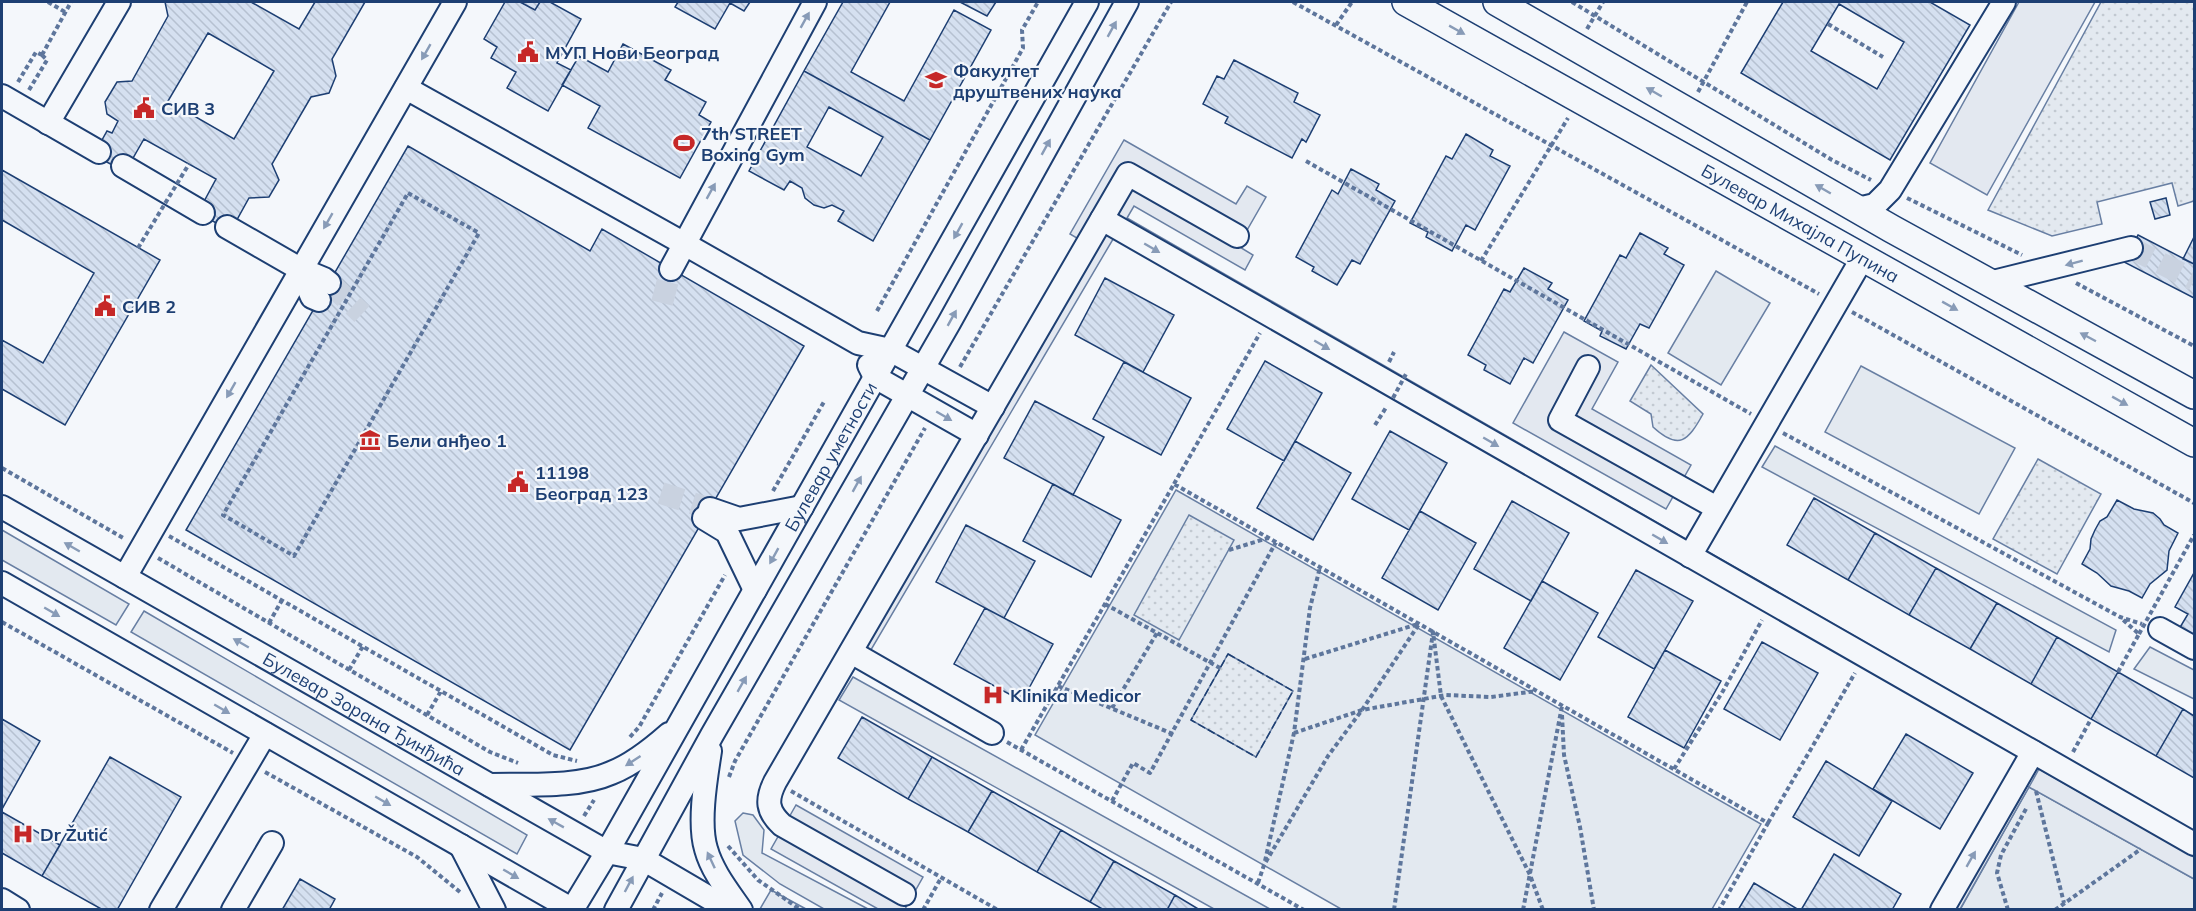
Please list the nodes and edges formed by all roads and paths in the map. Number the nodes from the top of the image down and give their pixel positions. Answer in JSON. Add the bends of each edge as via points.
{"nodes":[{"id":1,"x":48,"y":2,"type":"edge"},
{"id":2,"x":71,"y":2,"type":"edge"},
{"id":3,"x":118,"y":2,"type":"edge"},
{"id":4,"x":455,"y":2,"type":"edge"},
{"id":5,"x":815,"y":2,"type":"edge"},
{"id":6,"x":1038,"y":2,"type":"edge"},
{"id":7,"x":1087,"y":2,"type":"edge"},
{"id":8,"x":1127,"y":2,"type":"edge"},
{"id":9,"x":1171,"y":2,"type":"edge"},
{"id":10,"x":1293,"y":2,"type":"edge"},
{"id":11,"x":1352,"y":2,"type":"edge"},
{"id":12,"x":1406,"y":2,"type":"edge"},
{"id":13,"x":1497,"y":2,"type":"edge"},
{"id":14,"x":1603,"y":2,"type":"edge"},
{"id":15,"x":1747,"y":2,"type":"edge"},
{"id":16,"x":2004,"y":2,"type":"edge"},
{"id":17,"x":65,"y":12,"type":"junction"},
{"id":18,"x":1595,"y":16,"type":"dead end"},
{"id":19,"x":1828,"y":24,"type":"dead end"},
{"id":20,"x":1336,"y":25,"type":"junction"},
{"id":21,"x":42,"y":55,"type":"junction"},
{"id":22,"x":1883,"y":57,"type":"dead end"},
{"id":23,"x":1704,"y":81,"type":"dead end"},
{"id":24,"x":406,"y":88,"type":"junction"},
{"id":25,"x":13,"y":94,"type":"edge"},
{"id":26,"x":1580,"y":100,"type":"junction"},
{"id":27,"x":48,"y":123,"type":"junction"},
{"id":28,"x":1552,"y":145,"type":"junction"},
{"id":29,"x":99,"y":152,"type":"dead end"},
{"id":30,"x":1306,"y":161,"type":"dead end"},
{"id":31,"x":189,"y":164,"type":"dead end"},
{"id":32,"x":123,"y":166,"type":"dead end"},
{"id":33,"x":1890,"y":190,"type":"junction"},
{"id":34,"x":1858,"y":209,"type":"junction"},
{"id":35,"x":203,"y":213,"type":"dead end"},
{"id":36,"x":1102,"y":219,"type":"junction"},
{"id":37,"x":226,"y":226,"type":"dead end"},
{"id":38,"x":1892,"y":230,"type":"junction"},
{"id":39,"x":1237,"y":236,"type":"dead end"},
{"id":40,"x":691,"y":247,"type":"junction"},
{"id":41,"x":138,"y":248,"type":"dead end"},
{"id":42,"x":2131,"y":248,"type":"tunnel mouth"},
{"id":43,"x":1863,"y":257,"type":"junction"},
{"id":44,"x":1481,"y":261,"type":"junction"},
{"id":45,"x":300,"y":269,"type":"junction"},
{"id":46,"x":677,"y":273,"type":"tunnel mouth"},
{"id":47,"x":1989,"y":283,"type":"junction"},
{"id":48,"x":324,"y":292,"type":"tunnel mouth"},
{"id":49,"x":1836,"y":303,"type":"junction"},
{"id":50,"x":877,"y":310,"type":"dead end"},
{"id":51,"x":1270,"y":315,"type":"junction"},
{"id":52,"x":858,"y":343,"type":"junction"},
{"id":53,"x":890,"y":350,"type":"junction"},
{"id":54,"x":1588,"y":367,"type":"dead end"},
{"id":55,"x":923,"y":368,"type":"junction"},
{"id":56,"x":1406,"y":374,"type":"dead end"},
{"id":57,"x":875,"y":377,"type":"junction"},
{"id":58,"x":393,"y":383,"type":"joint"},
{"id":59,"x":951,"y":384,"type":"junction"},
{"id":60,"x":2194,"y":395,"type":"edge"},
{"id":61,"x":908,"y":396,"type":"junction"},
{"id":62,"x":825,"y":400,"type":"dead end"},
{"id":63,"x":993,"y":406,"type":"junction"},
{"id":64,"x":935,"y":411,"type":"junction"},
{"id":65,"x":1766,"y":423,"type":"junction"},
{"id":66,"x":1375,"y":426,"type":"dead end"},
{"id":67,"x":977,"y":435,"type":"junction"},
{"id":68,"x":2194,"y":443,"type":"edge"},
{"id":69,"x":2,"y":468,"type":"edge"},
{"id":70,"x":1174,"y":484,"type":"junction"},
{"id":71,"x":2194,"y":503,"type":"edge"},
{"id":72,"x":2,"y":507,"type":"edge"},
{"id":73,"x":802,"y":507,"type":"junction"},
{"id":74,"x":1717,"y":508,"type":"junction"},
{"id":75,"x":759,"y":515,"type":"junction"},
{"id":76,"x":153,"y":527,"type":"junction"},
{"id":77,"x":2194,"y":535,"type":"edge"},
{"id":78,"x":1269,"y":538,"type":"junction"},
{"id":79,"x":1276,"y":542,"type":"junction"},
{"id":80,"x":142,"y":549,"type":"junction"},
{"id":81,"x":1229,"y":549,"type":"dead end"},
{"id":82,"x":737,"y":554,"type":"junction"},
{"id":83,"x":1690,"y":556,"type":"junction"},
{"id":84,"x":1320,"y":567,"type":"junction"},
{"id":85,"x":125,"y":577,"type":"junction"},
{"id":86,"x":2,"y":584,"type":"edge"},
{"id":87,"x":755,"y":590,"type":"junction"},
{"id":88,"x":282,"y":600,"type":"junction"},
{"id":89,"x":1105,"y":604,"type":"junction"},
{"id":90,"x":2120,"y":617,"type":"junction"},
{"id":91,"x":268,"y":622,"type":"junction"},
{"id":92,"x":1419,"y":624,"type":"junction"},
{"id":93,"x":1433,"y":632,"type":"junction"},
{"id":94,"x":2149,"y":632,"type":"junction"},
{"id":95,"x":1157,"y":633,"type":"junction"},
{"id":96,"x":1751,"y":639,"type":"dead end"},
{"id":97,"x":363,"y":646,"type":"junction"},
{"id":98,"x":2194,"y":648,"type":"edge"},
{"id":99,"x":851,"y":652,"type":"junction"},
{"id":100,"x":1865,"y":656,"type":"junction"},
{"id":101,"x":1305,"y":659,"type":"junction"},
{"id":102,"x":1210,"y":663,"type":"junction"},
{"id":103,"x":1220,"y":668,"type":"dead end"},
{"id":104,"x":349,"y":670,"type":"junction"},
{"id":105,"x":2118,"y":672,"type":"dead end"},
{"id":106,"x":1058,"y":686,"type":"junction"},
{"id":107,"x":441,"y":691,"type":"junction"},
{"id":108,"x":1536,"y":691,"type":"junction"},
{"id":109,"x":1441,"y":696,"type":"junction"},
{"id":110,"x":1562,"y":706,"type":"junction"},
{"id":111,"x":1112,"y":708,"type":"junction"},
{"id":112,"x":1362,"y":710,"type":"junction"},
{"id":113,"x":427,"y":715,"type":"junction"},
{"id":114,"x":2091,"y":719,"type":"dead end"},
{"id":115,"x":679,"y":725,"type":"junction"},
{"id":116,"x":1294,"y":733,"type":"junction"},
{"id":117,"x":265,"y":734,"type":"junction"},
{"id":118,"x":992,"y":734,"type":"joint"},
{"id":119,"x":1173,"y":734,"type":"junction"},
{"id":120,"x":712,"y":735,"type":"junction"},
{"id":121,"x":625,"y":743,"type":"dead end"},
{"id":122,"x":1021,"y":750,"type":"junction"},
{"id":123,"x":2033,"y":752,"type":"junction"},
{"id":124,"x":521,"y":764,"type":"dead end"},
{"id":125,"x":568,"y":766,"type":"dead end"},
{"id":126,"x":1674,"y":769,"type":"junction"},
{"id":127,"x":2064,"y":769,"type":"junction"},
{"id":128,"x":775,"y":782,"type":"junction"},
{"id":129,"x":726,"y":784,"type":"dead end"},
{"id":130,"x":489,"y":785,"type":"junction"},
{"id":131,"x":596,"y":797,"type":"dead end"},
{"id":132,"x":1112,"y":801,"type":"junction"},
{"id":133,"x":584,"y":816,"type":"dead end"},
{"id":134,"x":1768,"y":824,"type":"junction"},
{"id":135,"x":725,"y":836,"type":"dead end"},
{"id":136,"x":272,"y":843,"type":"dead end"},
{"id":137,"x":2194,"y":844,"type":"edge"},
{"id":138,"x":460,"y":845,"type":"junction"},
{"id":139,"x":2141,"y":849,"type":"dead end"},
{"id":140,"x":607,"y":852,"type":"junction"},
{"id":141,"x":643,"y":860,"type":"junction"},
{"id":142,"x":1264,"y":866,"type":"junction"},
{"id":143,"x":1530,"y":874,"type":"junction"},
{"id":144,"x":942,"y":878,"type":"junction"},
{"id":145,"x":1258,"y":883,"type":"junction"},
{"id":146,"x":904,"y":894,"type":"dead end"},
{"id":147,"x":2,"y":900,"type":"edge"},
{"id":148,"x":2064,"y":903,"type":"junction"},
{"id":149,"x":18,"y":909,"type":"edge"},
{"id":150,"x":161,"y":909,"type":"edge"},
{"id":151,"x":233,"y":909,"type":"edge"},
{"id":152,"x":494,"y":909,"type":"edge"},
{"id":153,"x":573,"y":909,"type":"edge"},
{"id":154,"x":616,"y":909,"type":"edge"},
{"id":155,"x":730,"y":909,"type":"edge"},
{"id":156,"x":741,"y":909,"type":"edge"},
{"id":157,"x":801,"y":909,"type":"edge"},
{"id":158,"x":923,"y":909,"type":"edge"},
{"id":159,"x":998,"y":909,"type":"edge"},
{"id":160,"x":1304,"y":909,"type":"edge"},
{"id":161,"x":1394,"y":909,"type":"edge"},
{"id":162,"x":1523,"y":909,"type":"edge"},
{"id":163,"x":1543,"y":909,"type":"edge"},
{"id":164,"x":1594,"y":909,"type":"edge"},
{"id":165,"x":1719,"y":909,"type":"edge"},
{"id":166,"x":1942,"y":909,"type":"edge"},
{"id":167,"x":2008,"y":909,"type":"edge"},
{"id":168,"x":2055,"y":909,"type":"edge"}],
"edges":[{"from":1,"to":17,"type":"path"},
{"from":2,"to":17,"type":"path"},
{"from":3,"to":27,"type":"street"},
{"from":4,"to":24,"type":"street","one_way":true},
{"from":40,"to":5,"type":"street","one_way":true},
{"from":6,"to":50,"type":"path","via":[[1022,30],[1023,48]]},
{"from":7,"to":53,"type":"street","name":"Булевар уметности","one_way":true},
{"from":55,"to":8,"type":"street","name":"Булевар уметности","one_way":true},
{"from":9,"to":59,"type":"path"},
{"from":10,"to":20,"type":"path"},
{"from":11,"to":20,"type":"path"},
{"from":12,"to":26,"type":"main road","name":"Булевар Михајла Пупина","one_way":true},
{"from":34,"to":13,"type":"main road","one_way":true},
{"from":14,"to":18,"type":"path"},
{"from":15,"to":23,"type":"path"},
{"from":16,"to":33,"type":"street"},
{"from":17,"to":21,"type":"path"},
{"from":19,"to":22,"type":"path"},
{"from":20,"to":28,"type":"path"},
{"from":21,"to":25,"type":"path","via":[[46,60]]},
{"from":21,"to":25,"type":"path","via":[[36,52]]},
{"from":24,"to":40,"type":"street"},
{"from":24,"to":45,"type":"street","one_way":true},
{"from":25,"to":27,"type":"street"},
{"from":26,"to":28,"type":"path"},
{"from":26,"to":43,"type":"main road","name":"Булевар Михајла Пупина"},
{"from":27,"to":29,"type":"street"},
{"from":28,"to":44,"type":"path"},
{"from":28,"to":49,"type":"path"},
{"from":30,"to":44,"type":"path"},
{"from":31,"to":41,"type":"path","bridge":true},
{"from":32,"to":35,"type":"street"},
{"from":33,"to":34,"type":"street","via":[[1875,205]]},
{"from":33,"to":38,"type":"street","via":[[1887,204]]},
{"from":34,"to":38,"type":"main road"},
{"from":36,"to":39,"type":"street","via":[[1128,174]]},
{"from":36,"to":51,"type":"street","one_way":true},
{"from":36,"to":63,"type":"street"},
{"from":37,"to":45,"type":"street"},
{"from":38,"to":47,"type":"main road"},
{"from":40,"to":46,"type":"street"},
{"from":40,"to":52,"type":"street"},
{"from":42,"to":47,"type":"street","one_way":true},
{"from":43,"to":49,"type":"street"},
{"from":43,"to":68,"type":"main road","name":"Булевар Михајла Пупина","one_way":true},
{"from":44,"to":65,"type":"path"},
{"from":45,"to":48,"type":"street","via":[[312,297]]},
{"from":45,"to":76,"type":"street","one_way":true},
{"from":60,"to":47,"type":"main road","one_way":true},
{"from":49,"to":65,"type":"street"},
{"from":49,"to":71,"type":"path"},
{"from":51,"to":70,"type":"path"},
{"from":51,"to":83,"type":"street","one_way":true},
{"from":52,"to":53,"type":"street"},
{"from":52,"to":57,"type":"street"},
{"from":53,"to":55,"type":"street"},
{"from":53,"to":57,"type":"street","name":"Булевар уметности"},
{"from":54,"to":74,"type":"street","via":[[1560,420]]},
{"from":55,"to":59,"type":"street"},
{"from":55,"to":61,"type":"street","name":"Булевар уметности"},
{"from":56,"to":66,"type":"path","bridge":true},
{"from":57,"to":61,"type":"street"},
{"from":57,"to":73,"type":"street","name":"Булевар уметности"},
{"from":58,"to":58,"type":"path","via":[[479,233],[408,193],[223,515],[294,556]]},
{"from":59,"to":63,"type":"street"},
{"from":61,"to":64,"type":"street"},
{"from":120,"to":61,"type":"street","name":"Булевар уметности","one_way":true},
{"from":62,"to":75,"type":"path"},
{"from":63,"to":67,"type":"street"},
{"from":64,"to":67,"type":"street","one_way":true},
{"from":64,"to":129,"type":"path","via":[[735,760]]},
{"from":65,"to":74,"type":"street"},
{"from":65,"to":90,"type":"path"},
{"from":67,"to":99,"type":"street"},
{"from":69,"to":80,"type":"path"},
{"from":70,"to":78,"type":"path"},
{"from":70,"to":89,"type":"path"},
{"from":85,"to":72,"type":"street","name":"Булевар Зорана Ђинђића","one_way":true},
{"from":73,"to":75,"type":"street"},
{"from":73,"to":87,"type":"street","name":"Булевар уметности","one_way":true},
{"from":74,"to":83,"type":"street"},
{"from":75,"to":82,"type":"street","via":[[739,519],[707,514],[727,532]]},
{"from":76,"to":80,"type":"street"},
{"from":76,"to":88,"type":"path"},
{"from":77,"to":94,"type":"path","bridge":true},
{"from":78,"to":79,"type":"path"},
{"from":78,"to":81,"type":"path"},
{"from":79,"to":84,"type":"path"},
{"from":79,"to":102,"type":"path"},
{"from":80,"to":85,"type":"street"},
{"from":80,"to":91,"type":"path"},
{"from":82,"to":87,"type":"street"},
{"from":82,"to":121,"type":"path","via":[[639,727]]},
{"from":83,"to":100,"type":"street"},
{"from":84,"to":92,"type":"path"},
{"from":84,"to":101,"type":"path","via":[[1310,608]]},
{"from":130,"to":85,"type":"street","name":"Булевар Зорана Ђинђића","one_way":true},
{"from":86,"to":117,"type":"street","one_way":true},
{"from":87,"to":115,"type":"street","name":"Булевар уметности"},
{"from":88,"to":91,"type":"path"},
{"from":88,"to":97,"type":"path"},
{"from":89,"to":95,"type":"path"},
{"from":89,"to":106,"type":"path"},
{"from":90,"to":94,"type":"path"},
{"from":90,"to":94,"type":"path"},
{"from":91,"to":104,"type":"path"},
{"from":92,"to":93,"type":"path"},
{"from":92,"to":101,"type":"path"},
{"from":92,"to":112,"type":"path"},
{"from":93,"to":108,"type":"path"},
{"from":93,"to":109,"type":"path"},
{"from":93,"to":161,"type":"path"},
{"from":94,"to":98,"type":"street"},
{"from":94,"to":105,"type":"path"},
{"from":95,"to":102,"type":"path"},
{"from":95,"to":111,"type":"path"},
{"from":96,"to":126,"type":"path"},
{"from":97,"to":104,"type":"path"},
{"from":97,"to":107,"type":"path"},
{"from":99,"to":118,"type":"street"},
{"from":99,"to":128,"type":"street"},
{"from":100,"to":123,"type":"street"},
{"from":100,"to":134,"type":"path"},
{"from":101,"to":116,"type":"path"},
{"from":102,"to":103,"type":"path"},
{"from":102,"to":119,"type":"path"},
{"from":104,"to":113,"type":"path"},
{"from":106,"to":111,"type":"path"},
{"from":106,"to":122,"type":"path"},
{"from":107,"to":113,"type":"path"},
{"from":107,"to":125,"type":"path","via":[[553,755],[580,763]]},
{"from":108,"to":109,"type":"path","via":[[1491,697]]},
{"from":108,"to":110,"type":"path"},
{"from":109,"to":112,"type":"path"},
{"from":109,"to":143,"type":"path"},
{"from":110,"to":126,"type":"path"},
{"from":110,"to":143,"type":"path"},
{"from":110,"to":164,"type":"path","via":[[1563,755]]},
{"from":111,"to":119,"type":"path"},
{"from":112,"to":116,"type":"path"},
{"from":112,"to":142,"type":"path","via":[[1328,756]]},
{"from":113,"to":124,"type":"path","via":[[490,752]]},
{"from":114,"to":127,"type":"path"},
{"from":115,"to":130,"type":"street","one_way":true,"via":[[654,747],[611,774],[547,785]]},
{"from":115,"to":140,"type":"street","name":"Булевар уметности"},
{"from":116,"to":142,"type":"path"},
{"from":117,"to":138,"type":"street","one_way":true},
{"from":117,"to":150,"type":"street"},
{"from":118,"to":122,"type":"path"},
{"from":119,"to":132,"type":"path","via":[[1149,773],[1133,763]]},
{"from":120,"to":141,"type":"street","name":"Булевар уметности"},
{"from":156,"to":120,"type":"street","one_way":true,"via":[[717,874],[704,839],[704,799]]},
{"from":122,"to":132,"type":"path"},
{"from":123,"to":127,"type":"street"},
{"from":166,"to":123,"type":"street","one_way":true},
{"from":126,"to":134,"type":"path"},
{"from":127,"to":137,"type":"street"},
{"from":128,"to":144,"type":"path"},
{"from":128,"to":146,"type":"street","via":[[769,794],[769,809],[782,825]]},
{"from":140,"to":130,"type":"street","name":"Булевар Зорана Ђинђића","one_way":true},
{"from":131,"to":133,"type":"path"},
{"from":132,"to":145,"type":"path"},
{"from":134,"to":165,"type":"path"},
{"from":135,"to":157,"type":"path","via":[[727,845],[758,880]]},
{"from":136,"to":151,"type":"street"},
{"from":138,"to":152,"type":"street"},
{"from":138,"to":153,"type":"street","one_way":true},
{"from":139,"to":148,"type":"path"},
{"from":140,"to":141,"type":"street","name":"Булевар Зорана Ђинђића"},
{"from":140,"to":153,"type":"street","name":"Булевар уметности"},
{"from":154,"to":141,"type":"street","name":"Булевар уметности","one_way":true},
{"from":141,"to":155,"type":"street","name":"Булевар Зорана Ђинђића"},
{"from":142,"to":145,"type":"path"},
{"from":143,"to":162,"type":"path"},
{"from":143,"to":163,"type":"path"},
{"from":144,"to":158,"type":"path"},
{"from":144,"to":159,"type":"path"},
{"from":145,"to":160,"type":"path"},
{"from":147,"to":149,"type":"street"},
{"from":148,"to":167,"type":"path","via":[[2036,791],[2001,855],[1997,873]]},
{"from":148,"to":168,"type":"path"}]}
